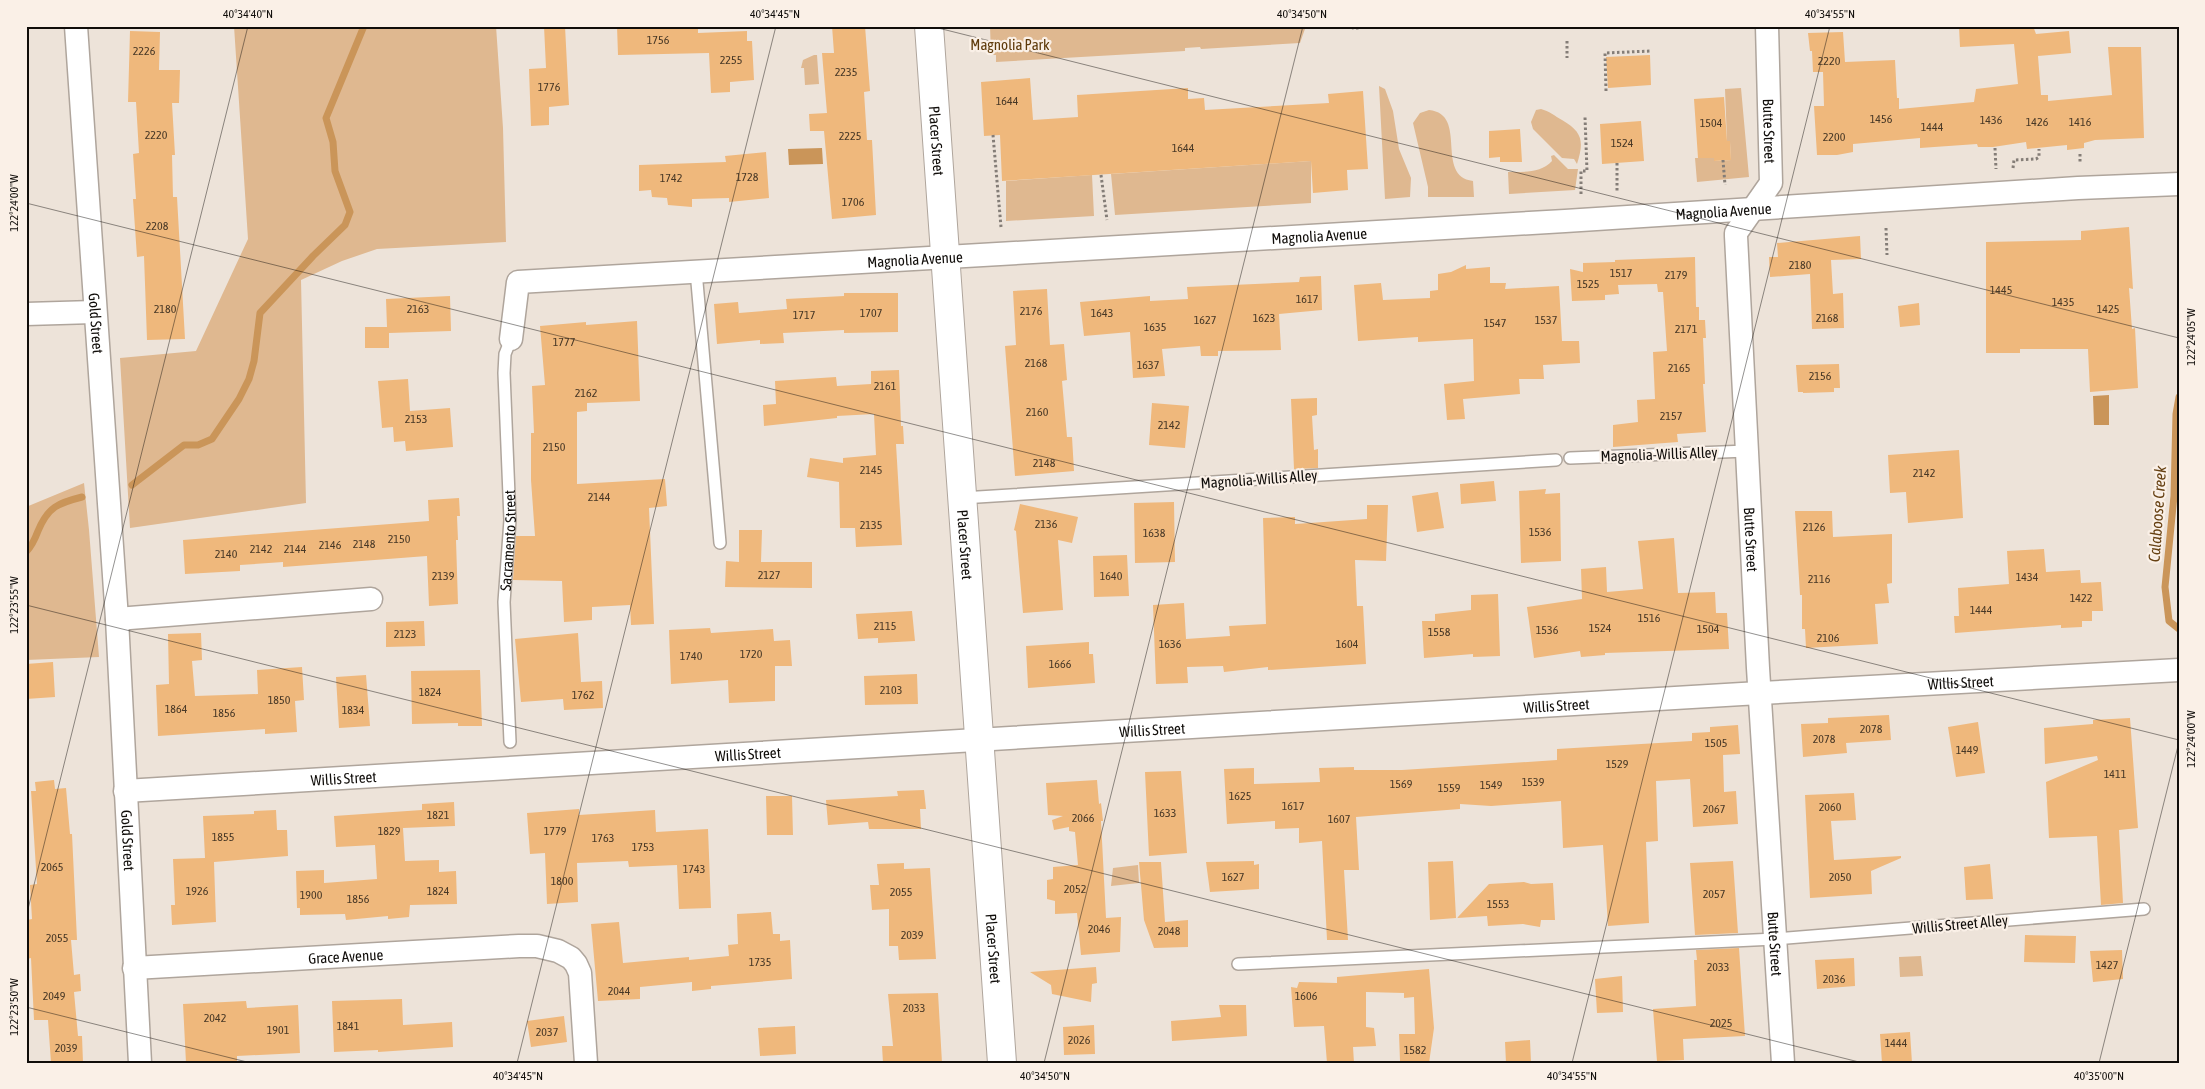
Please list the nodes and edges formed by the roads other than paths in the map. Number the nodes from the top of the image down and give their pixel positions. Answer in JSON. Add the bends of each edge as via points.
{"nodes":[{"id":1,"x":76,"y":26,"type":"edge"},
{"id":2,"x":929,"y":26,"type":"edge"},
{"id":3,"x":1767,"y":26,"type":"edge"},
{"id":4,"x":1774,"y":26,"type":"edge"},
{"id":5,"x":2179,"y":184,"type":"edge"},
{"id":6,"x":1752,"y":209,"type":"junction"},
{"id":7,"x":946,"y":256,"type":"junction"},
{"id":8,"x":696,"y":271,"type":"junction"},
{"id":9,"x":94,"y":312,"type":"junction"},
{"id":10,"x":26,"y":314,"type":"edge"},
{"id":11,"x":511,"y":340,"type":"joint"},
{"id":12,"x":1747,"y":451,"type":"junction"},
{"id":13,"x":1570,"y":458,"type":"dead end"},
{"id":14,"x":1556,"y":460,"type":"dead end"},
{"id":15,"x":962,"y":498,"type":"junction"},
{"id":16,"x":720,"y":543,"type":"dead end"},
{"id":17,"x":371,"y":599,"type":"dead end"},
{"id":18,"x":117,"y":619,"type":"junction"},
{"id":19,"x":2179,"y":670,"type":"edge"},
{"id":20,"x":1759,"y":693,"type":"junction"},
{"id":21,"x":979,"y":740,"type":"junction"},
{"id":22,"x":510,"y":742,"type":"dead end"},
{"id":23,"x":125,"y":791,"type":"junction"},
{"id":24,"x":2144,"y":909,"type":"dead end"},
{"id":25,"x":1775,"y":939,"type":"junction"},
{"id":26,"x":1238,"y":964,"type":"dead end"},
{"id":27,"x":134,"y":968,"type":"junction"},
{"id":28,"x":140,"y":1063,"type":"edge"},
{"id":29,"x":586,"y":1063,"type":"edge"},
{"id":30,"x":1002,"y":1063,"type":"edge"},
{"id":31,"x":1783,"y":1063,"type":"edge"}],
"edges":[{"from":1,"to":9,"type":"street","name":"Gold Street"},
{"from":2,"to":7,"type":"main road","name":"Placer Street"},
{"from":3,"to":4,"type":"lane"},
{"from":3,"to":6,"type":"street","name":"Butte Street","via":[[1771,183]]},
{"from":5,"to":6,"type":"street","name":"Magnolia Avenue"},
{"from":6,"to":7,"type":"street","name":"Magnolia Avenue"},
{"from":6,"to":12,"type":"street","name":"Butte Street","via":[[1736,233]]},
{"from":7,"to":8,"type":"street","name":"Magnolia Avenue"},
{"from":7,"to":15,"type":"main road","name":"Placer Street"},
{"from":8,"to":11,"type":"street","name":"Magnolia Avenue","via":[[518,282]]},
{"from":8,"to":16,"type":"lane"},
{"from":9,"to":10,"type":"street"},
{"from":9,"to":18,"type":"street","name":"Gold Street"},
{"from":11,"to":22,"type":"lane","name":"Sacramento Street","via":[[505,354],[504,373],[510,520],[504,602]]},
{"from":12,"to":13,"type":"lane","name":"Magnolia-Willis Alley"},
{"from":12,"to":20,"type":"street","name":"Butte Street"},
{"from":14,"to":15,"type":"lane","name":"Magnolia-Willis Alley"},
{"from":15,"to":21,"type":"main road","name":"Placer Street"},
{"from":17,"to":18,"type":"street"},
{"from":18,"to":23,"type":"street","name":"Gold Street"},
{"from":19,"to":20,"type":"street","name":"Willis Street"},
{"from":20,"to":21,"type":"street","name":"Willis Street"},
{"from":20,"to":25,"type":"street","name":"Butte Street"},
{"from":21,"to":23,"type":"street","name":"Willis Street"},
{"from":21,"to":30,"type":"main road","name":"Placer Street"},
{"from":23,"to":27,"type":"street","name":"Gold Street"},
{"from":24,"to":25,"type":"lane","name":"Willis Street Alley"},
{"from":25,"to":26,"type":"lane","name":"Willis Street Alley"},
{"from":25,"to":31,"type":"street","name":"Butte Street"},
{"from":27,"to":28,"type":"street","name":"Gold Street"},
{"from":27,"to":29,"type":"street","name":"Grace Avenue","via":[[537,946],[571,958],[580,973]]}]}
